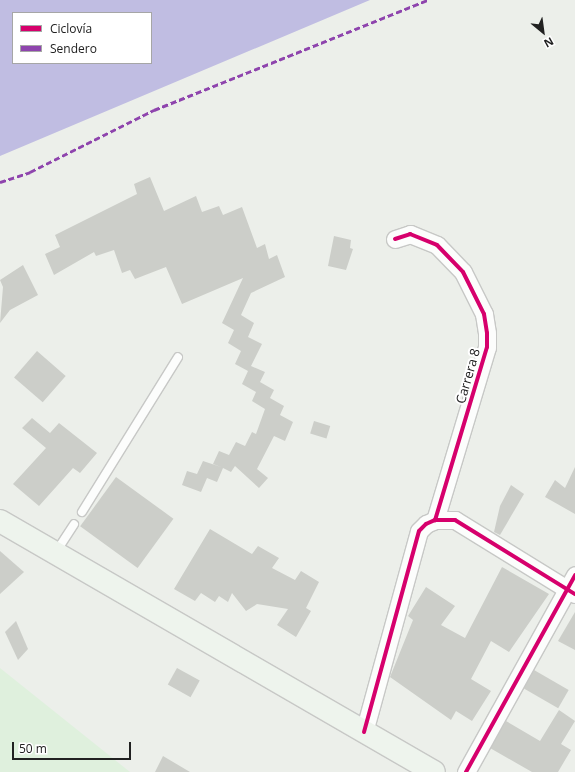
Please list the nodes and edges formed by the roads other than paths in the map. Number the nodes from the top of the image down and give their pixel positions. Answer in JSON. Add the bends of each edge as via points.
{"nodes":[{"id":1,"x":395,"y":239,"type":"dead end"},
{"id":2,"x":178,"y":357,"type":"dead end"},
{"id":3,"x":82,"y":512,"type":"dead end"},
{"id":4,"x":435,"y":520,"type":"junction"},
{"id":5,"x":0,"y":521,"type":"edge"},
{"id":6,"x":74,"y":524,"type":"dead end"},
{"id":7,"x":56,"y":553,"type":"junction"},
{"id":8,"x":572,"y":586,"type":"edge"},
{"id":9,"x":364,"y":732,"type":"junction"},
{"id":10,"x":434,"y":772,"type":"edge"},
{"id":11,"x":466,"y":772,"type":"edge"}],
"edges":[{"from":1,"to":4,"type":"street","name":"Carrera 8","via":[[410,234],[438,245],[463,272],[484,314],[487,333],[487,347]]},
{"from":2,"to":3,"type":"lane"},
{"from":4,"to":8,"type":"street","via":[[455,520]]},
{"from":4,"to":9,"type":"street","via":[[419,531]]},
{"from":5,"to":7,"type":"main road"},
{"from":6,"to":7,"type":"lane"},
{"from":7,"to":9,"type":"main road"},
{"from":8,"to":11,"type":"street"},
{"from":9,"to":10,"type":"main road"}]}
